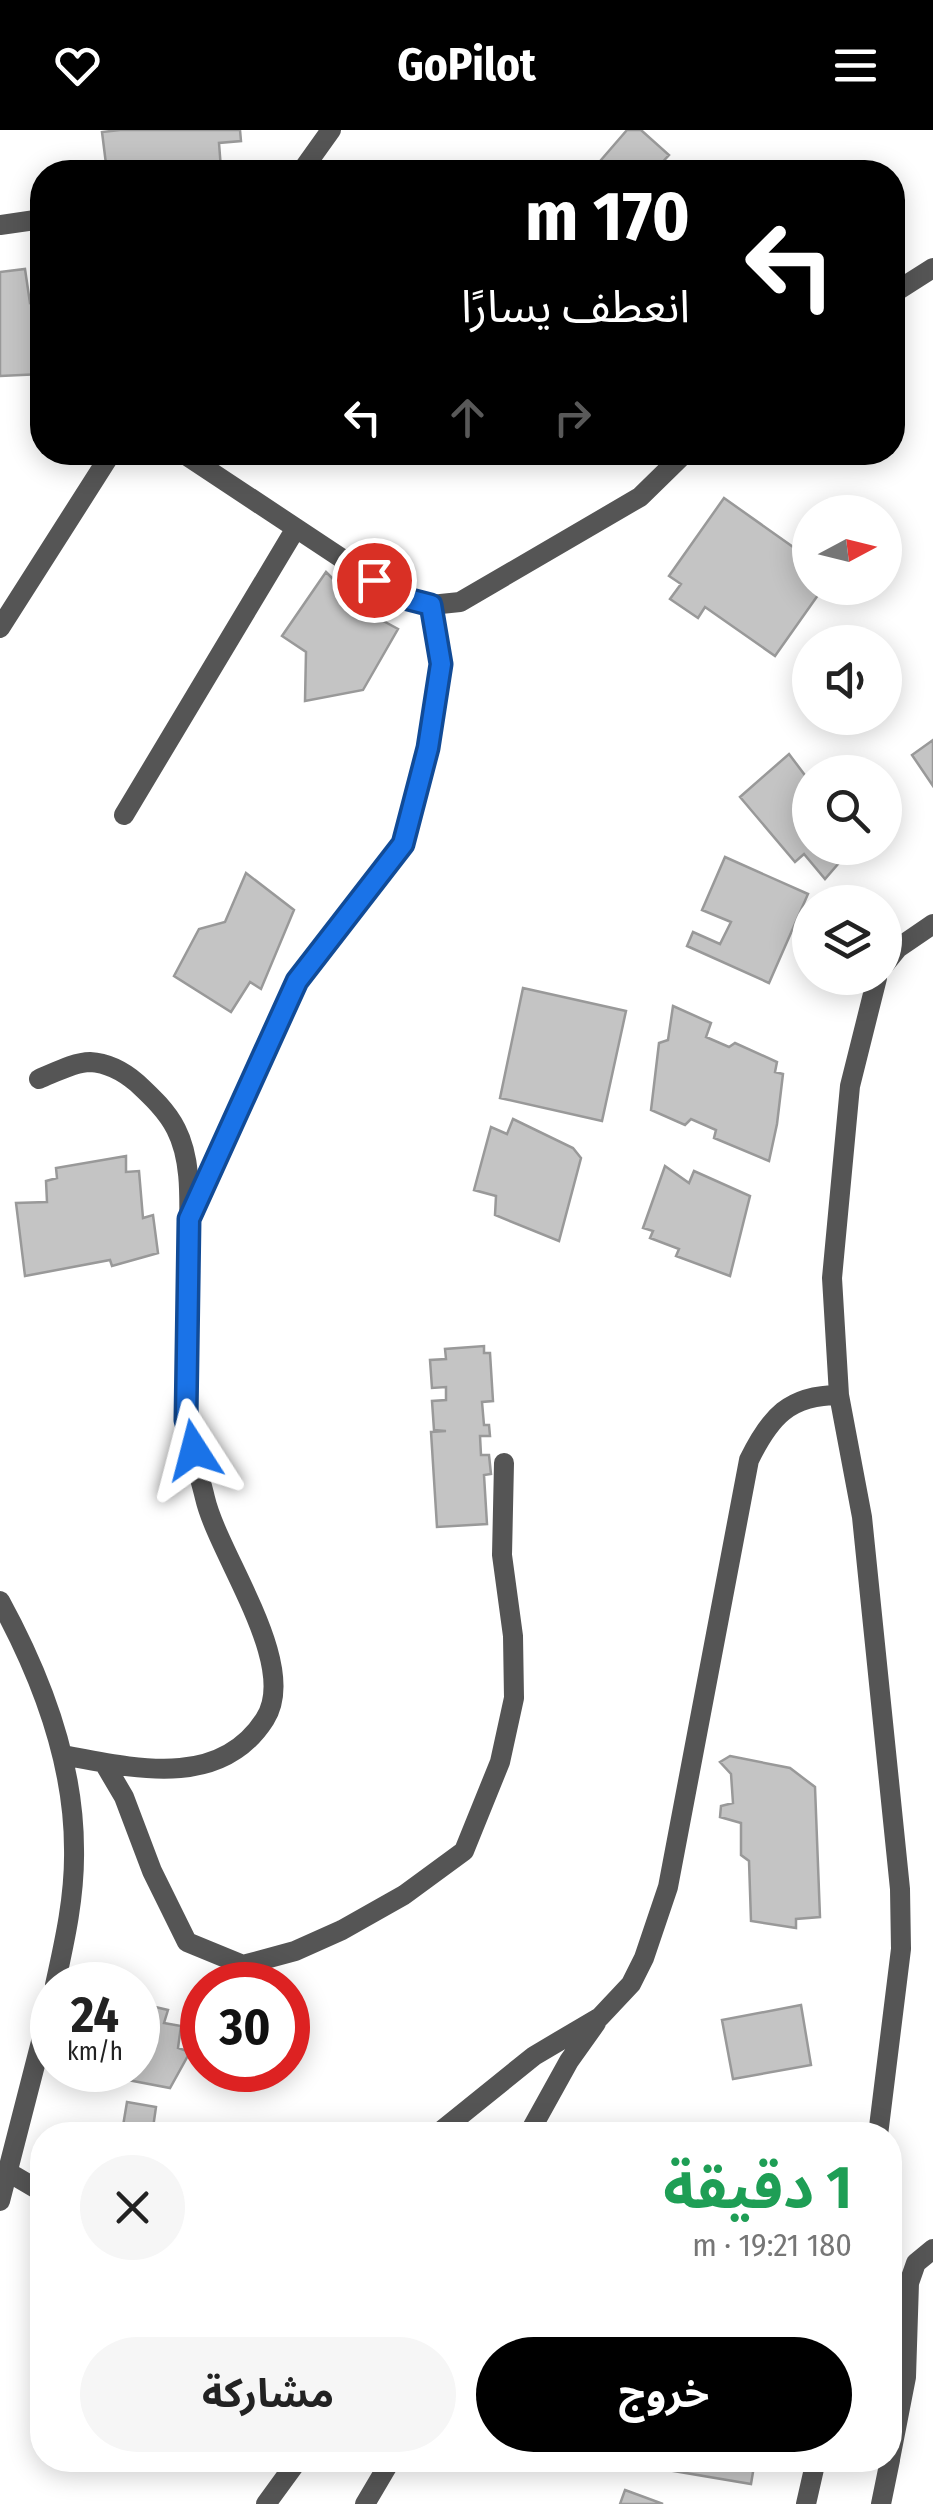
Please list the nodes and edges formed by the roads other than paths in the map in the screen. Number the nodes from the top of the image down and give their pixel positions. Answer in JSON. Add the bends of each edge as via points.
{"nodes":[{"id":1,"x":330,"y":130,"type":"edge"},
{"id":2,"x":309,"y":160,"type":"edge"},
{"id":3,"x":30,"y":220,"type":"edge"},
{"id":4,"x":0,"y":224,"type":"edge"},
{"id":5,"x":933,"y":268,"type":"edge"},
{"id":6,"x":905,"y":286,"type":"edge"},
{"id":7,"x":104,"y":465,"type":"edge"},
{"id":8,"x":201,"y":465,"type":"edge"},
{"id":9,"x":673,"y":465,"type":"edge"},
{"id":10,"x":296,"y":528,"type":"junction"},
{"id":11,"x":431,"y":605,"type":"junction"},
{"id":12,"x":0,"y":628,"type":"edge"},
{"id":13,"x":124,"y":815,"type":"dead end"},
{"id":14,"x":933,"y":924,"type":"edge"},
{"id":15,"x":902,"y":945,"type":"edge"},
{"id":16,"x":873,"y":995,"type":"edge"},
{"id":17,"x":40,"y":1079,"type":"dead end"},
{"id":18,"x":189,"y":1219,"type":"junction"},
{"id":19,"x":839,"y":1395,"type":"junction"},
{"id":20,"x":504,"y":1462,"type":"dead end"},
{"id":21,"x":0,"y":1601,"type":"edge"},
{"id":22,"x":63,"y":1756,"type":"junction"},
{"id":23,"x":104,"y":1763,"type":"junction"},
{"id":24,"x":60,"y":1962,"type":"edge"},
{"id":25,"x":600,"y":2017,"type":"junction"},
{"id":26,"x":30,"y":2086,"type":"edge"},
{"id":27,"x":452,"y":2122,"type":"edge"},
{"id":28,"x":535,"y":2122,"type":"edge"},
{"id":29,"x":880,"y":2122,"type":"edge"},
{"id":30,"x":8,"y":2172,"type":"junction"},
{"id":31,"x":30,"y":2185,"type":"edge"},
{"id":32,"x":0,"y":2200,"type":"edge"},
{"id":33,"x":933,"y":2249,"type":"edge"},
{"id":34,"x":902,"y":2398,"type":"edge"},
{"id":35,"x":289,"y":2472,"type":"edge"},
{"id":36,"x":383,"y":2472,"type":"edge"},
{"id":37,"x":813,"y":2472,"type":"edge"},
{"id":38,"x":888,"y":2472,"type":"edge"},
{"id":39,"x":266,"y":2504,"type":"edge"},
{"id":40,"x":365,"y":2504,"type":"edge"},
{"id":41,"x":806,"y":2504,"type":"edge"},
{"id":42,"x":881,"y":2504,"type":"edge"}],
"edges":[{"from":1,"to":2,"type":"street"},
{"from":3,"to":4,"type":"street"},
{"from":5,"to":6,"type":"street"},
{"from":7,"to":12,"type":"street"},
{"from":8,"to":10,"type":"street"},
{"from":9,"to":11,"type":"street","via":[[640,497],[460,602]]},
{"from":10,"to":11,"type":"street","via":[[400,597]]},
{"from":10,"to":13,"type":"street"},
{"from":11,"to":18,"type":"street","via":[[441,664],[403,844],[297,981]]},
{"from":14,"to":15,"type":"street"},
{"from":16,"to":19,"type":"street","via":[[842,1150],[832,1278]]},
{"from":17,"to":18,"type":"street","via":[[86,1062],[112,1066],[156,1100],[177,1131],[188,1170]]},
{"from":18,"to":23,"type":"street","via":[[186,1420],[207,1506],[266,1643],[274,1690],[268,1716],[231,1756],[171,1768]]},
{"from":19,"to":25,"type":"street","via":[[795,1402],[763,1432],[750,1460],[668,1887],[631,1984]]},
{"from":19,"to":29,"type":"street","via":[[862,1516],[900,1889],[901,1949]]},
{"from":20,"to":23,"type":"street","via":[[502,1556],[514,1698],[500,1762],[464,1851],[342,1930],[243,1965],[187,1942]]},
{"from":21,"to":22,"type":"street"},
{"from":22,"to":23,"type":"street"},
{"from":22,"to":24,"type":"street","via":[[74,1848]]},
{"from":25,"to":27,"type":"street","via":[[534,2056]]},
{"from":25,"to":28,"type":"street"},
{"from":26,"to":30,"type":"street"},
{"from":30,"to":31,"type":"street"},
{"from":30,"to":32,"type":"street"},
{"from":33,"to":34,"type":"street","via":[[916,2263],[909,2282]]},
{"from":35,"to":39,"type":"street"},
{"from":36,"to":40,"type":"street"},
{"from":37,"to":41,"type":"street"},
{"from":38,"to":42,"type":"street"}]}
